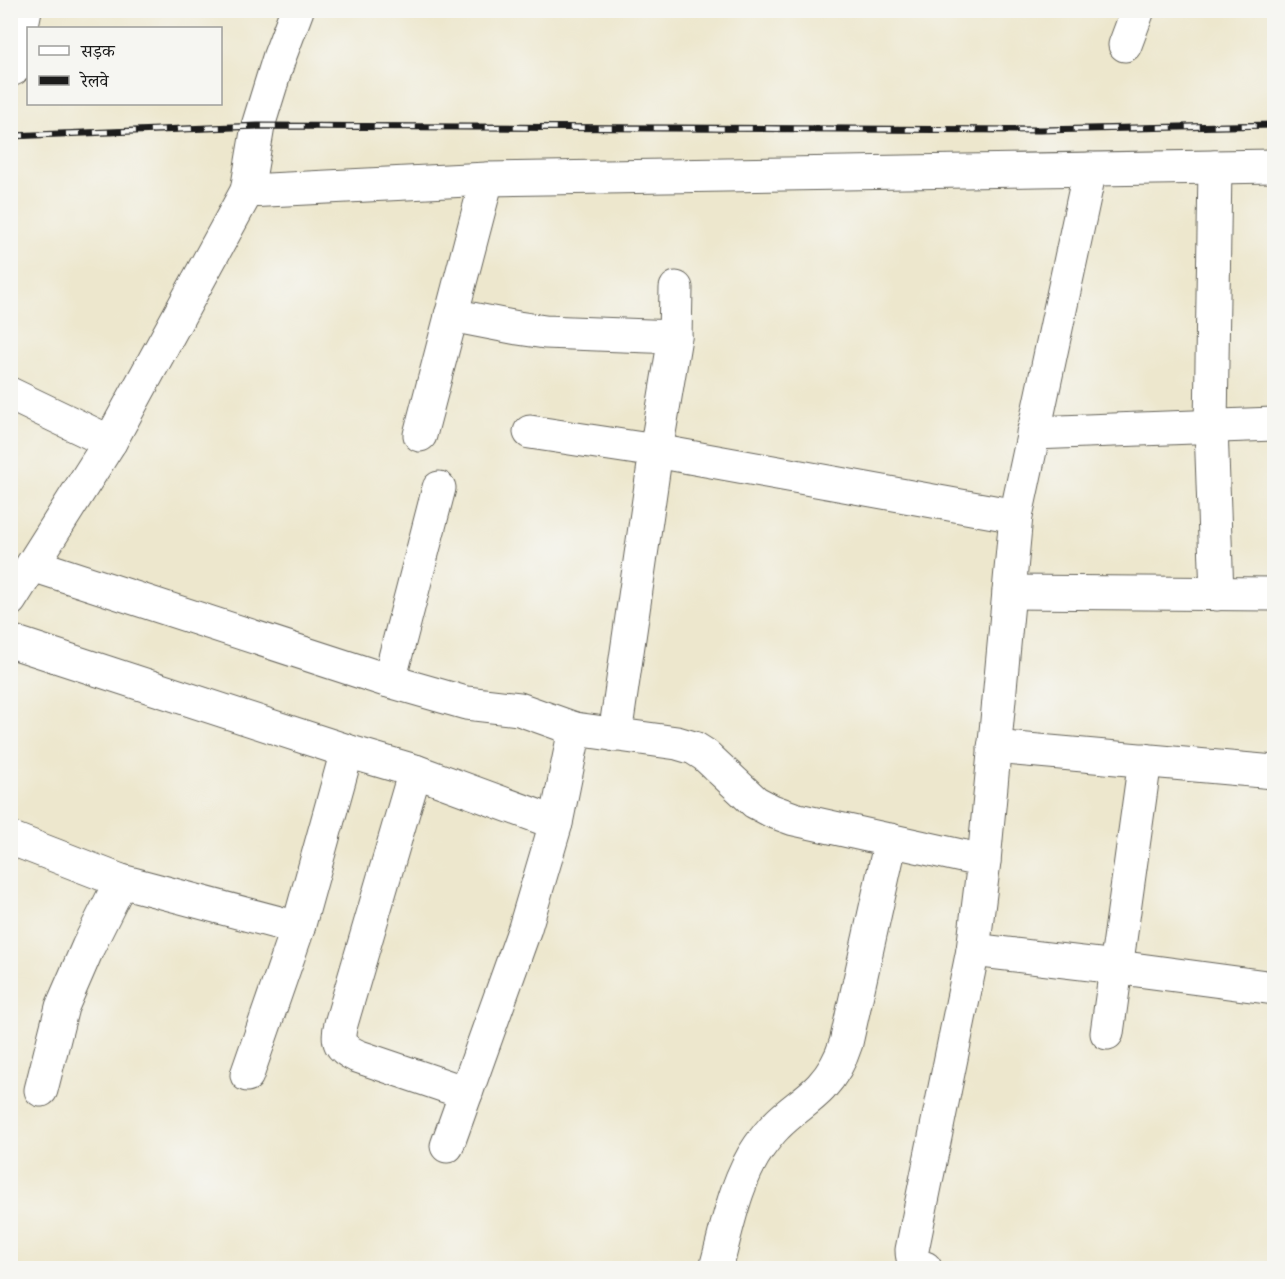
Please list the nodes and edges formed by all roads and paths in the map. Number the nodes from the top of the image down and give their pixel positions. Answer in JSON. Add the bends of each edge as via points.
{"nodes":[{"id":1,"x":25,"y":10,"type":"edge"},
{"id":2,"x":297,"y":10,"type":"edge"},
{"id":3,"x":1138,"y":10,"type":"edge"},
{"id":4,"x":1125,"y":45,"type":"dead end"},
{"id":5,"x":13,"y":69,"type":"dead end"},
{"id":6,"x":1275,"y":166,"type":"edge"},
{"id":7,"x":1215,"y":167,"type":"junction"},
{"id":8,"x":1090,"y":169,"type":"junction"},
{"id":9,"x":487,"y":179,"type":"junction"},
{"id":10,"x":247,"y":191,"type":"junction"},
{"id":11,"x":676,"y":288,"type":"dead end"},
{"id":12,"x":452,"y":315,"type":"junction"},
{"id":13,"x":675,"y":337,"type":"junction"},
{"id":14,"x":10,"y":394,"type":"edge"},
{"id":15,"x":1275,"y":424,"type":"edge"},
{"id":16,"x":1211,"y":426,"type":"junction"},
{"id":17,"x":530,"y":432,"type":"dead end"},
{"id":18,"x":1034,"y":433,"type":"junction"},
{"id":19,"x":420,"y":435,"type":"dead end"},
{"id":20,"x":110,"y":442,"type":"junction"},
{"id":21,"x":656,"y":451,"type":"junction"},
{"id":22,"x":439,"y":488,"type":"dead end"},
{"id":23,"x":1016,"y":516,"type":"junction"},
{"id":24,"x":33,"y":564,"type":"junction"},
{"id":25,"x":1009,"y":592,"type":"junction"},
{"id":26,"x":1217,"y":594,"type":"junction"},
{"id":27,"x":1275,"y":594,"type":"edge"},
{"id":28,"x":10,"y":600,"type":"edge"},
{"id":29,"x":10,"y":641,"type":"edge"},
{"id":30,"x":389,"y":681,"type":"junction"},
{"id":31,"x":575,"y":729,"type":"junction"},
{"id":32,"x":615,"y":735,"type":"junction"},
{"id":33,"x":994,"y":747,"type":"junction"},
{"id":34,"x":347,"y":751,"type":"junction"},
{"id":35,"x":1145,"y":760,"type":"junction"},
{"id":36,"x":415,"y":771,"type":"junction"},
{"id":37,"x":1275,"y":772,"type":"edge"},
{"id":38,"x":556,"y":823,"type":"junction"},
{"id":39,"x":10,"y":838,"type":"edge"},
{"id":40,"x":891,"y":840,"type":"junction"},
{"id":41,"x":984,"y":861,"type":"junction"},
{"id":42,"x":121,"y":881,"type":"junction"},
{"id":43,"x":298,"y":928,"type":"junction"},
{"id":44,"x":974,"y":950,"type":"junction"},
{"id":45,"x":1116,"y":967,"type":"junction"},
{"id":46,"x":1275,"y":988,"type":"edge"},
{"id":47,"x":1107,"y":1033,"type":"dead end"},
{"id":48,"x":247,"y":1075,"type":"dead end"},
{"id":49,"x":41,"y":1090,"type":"dead end"},
{"id":50,"x":466,"y":1093,"type":"junction"},
{"id":51,"x":447,"y":1146,"type":"dead end"},
{"id":52,"x":716,"y":1269,"type":"edge"},
{"id":53,"x":925,"y":1269,"type":"edge"}],
"edges":[{"from":1,"to":5,"type":"street"},
{"from":2,"to":10,"type":"street","via":[[258,126]]},
{"from":3,"to":4,"type":"street"},
{"from":6,"to":7,"type":"street"},
{"from":7,"to":8,"type":"street"},
{"from":7,"to":16,"type":"street"},
{"from":8,"to":9,"type":"street"},
{"from":8,"to":18,"type":"street"},
{"from":9,"to":10,"type":"street"},
{"from":9,"to":12,"type":"street"},
{"from":10,"to":20,"type":"street"},
{"from":11,"to":13,"type":"street"},
{"from":12,"to":13,"type":"street","via":[[545,332]]},
{"from":12,"to":19,"type":"street"},
{"from":13,"to":21,"type":"street"},
{"from":14,"to":20,"type":"street"},
{"from":15,"to":16,"type":"street"},
{"from":16,"to":18,"type":"street"},
{"from":16,"to":26,"type":"street"},
{"from":17,"to":21,"type":"street"},
{"from":18,"to":23,"type":"street"},
{"from":20,"to":24,"type":"street"},
{"from":21,"to":23,"type":"street"},
{"from":21,"to":32,"type":"street"},
{"from":22,"to":30,"type":"street"},
{"from":23,"to":25,"type":"street"},
{"from":24,"to":28,"type":"street"},
{"from":24,"to":30,"type":"street"},
{"from":25,"to":26,"type":"street"},
{"from":25,"to":33,"type":"street"},
{"from":26,"to":27,"type":"street"},
{"from":29,"to":34,"type":"street"},
{"from":30,"to":31,"type":"street","via":[[466,703],[519,709]]},
{"from":31,"to":32,"type":"street"},
{"from":31,"to":38,"type":"street"},
{"from":32,"to":40,"type":"street","via":[[694,748],[755,802],[772,811]]},
{"from":33,"to":35,"type":"street"},
{"from":33,"to":41,"type":"street"},
{"from":34,"to":36,"type":"street"},
{"from":34,"to":43,"type":"street"},
{"from":35,"to":37,"type":"street"},
{"from":35,"to":45,"type":"street"},
{"from":36,"to":38,"type":"street"},
{"from":36,"to":50,"type":"street","via":[[339,1039],[350,1053]]},
{"from":38,"to":50,"type":"street","via":[[525,928]]},
{"from":39,"to":42,"type":"street"},
{"from":40,"to":41,"type":"street"},
{"from":40,"to":52,"type":"street","via":[[841,1057],[821,1087],[759,1146],[738,1191]]},
{"from":41,"to":44,"type":"street"},
{"from":42,"to":43,"type":"street"},
{"from":42,"to":49,"type":"street","via":[[62,1007]]},
{"from":43,"to":48,"type":"street"},
{"from":44,"to":45,"type":"street"},
{"from":44,"to":53,"type":"street","via":[[912,1250],[913,1261]]},
{"from":45,"to":46,"type":"street"},
{"from":45,"to":47,"type":"street"},
{"from":50,"to":51,"type":"street"}]}
